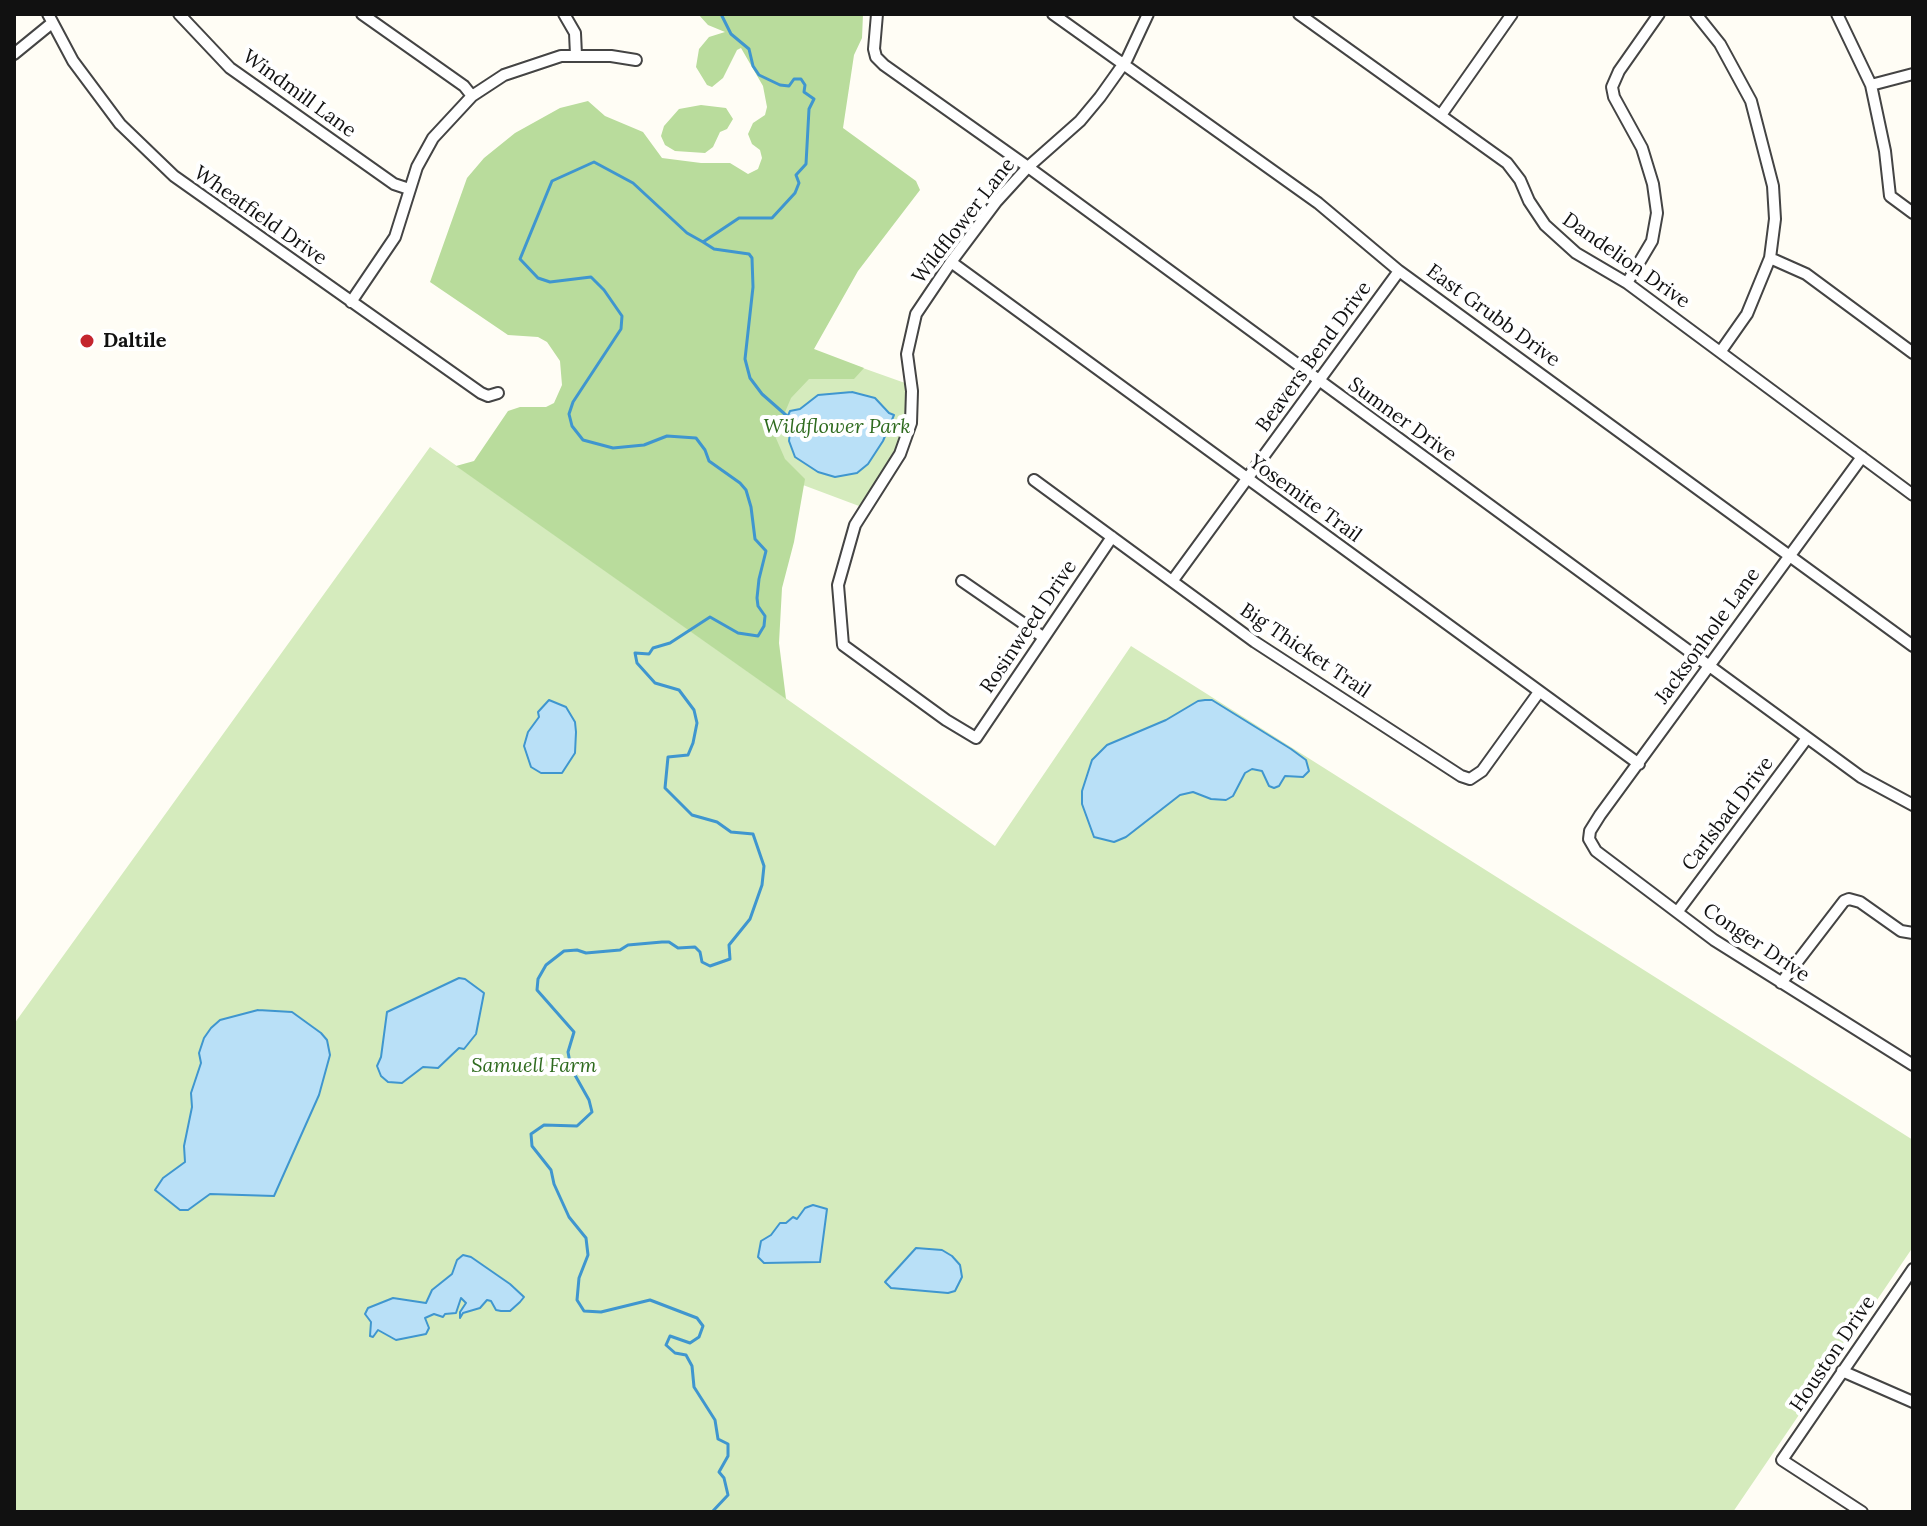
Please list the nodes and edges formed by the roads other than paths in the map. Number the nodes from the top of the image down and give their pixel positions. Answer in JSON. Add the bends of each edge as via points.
{"nodes":[{"id":1,"x":179,"y":14,"type":"edge"},
{"id":2,"x":362,"y":14,"type":"edge"},
{"id":3,"x":564,"y":14,"type":"edge"},
{"id":4,"x":877,"y":14,"type":"edge"},
{"id":5,"x":1053,"y":14,"type":"edge"},
{"id":6,"x":1148,"y":14,"type":"edge"},
{"id":7,"x":1299,"y":14,"type":"edge"},
{"id":8,"x":1659,"y":14,"type":"edge"},
{"id":9,"x":1696,"y":14,"type":"edge"},
{"id":10,"x":1837,"y":14,"type":"edge"},
{"id":11,"x":1508,"y":15,"type":"edge"},
{"id":12,"x":50,"y":19,"type":"edge"},
{"id":13,"x":14,"y":54,"type":"edge"},
{"id":14,"x":576,"y":55,"type":"junction"},
{"id":15,"x":636,"y":60,"type":"dead end"},
{"id":16,"x":1123,"y":66,"type":"junction"},
{"id":17,"x":1913,"y":74,"type":"edge"},
{"id":18,"x":1871,"y":85,"type":"junction"},
{"id":19,"x":472,"y":96,"type":"junction"},
{"id":20,"x":1441,"y":115,"type":"junction"},
{"id":21,"x":1028,"y":167,"type":"junction"},
{"id":22,"x":409,"y":189,"type":"junction"},
{"id":23,"x":1913,"y":213,"type":"edge"},
{"id":24,"x":1770,"y":258,"type":"junction"},
{"id":25,"x":951,"y":262,"type":"junction"},
{"id":26,"x":1399,"y":271,"type":"junction"},
{"id":27,"x":1627,"y":283,"type":"junction"},
{"id":28,"x":351,"y":302,"type":"junction"},
{"id":29,"x":1721,"y":351,"type":"junction"},
{"id":30,"x":1913,"y":353,"type":"edge"},
{"id":31,"x":1319,"y":381,"type":"junction"},
{"id":32,"x":498,"y":393,"type":"dead end"},
{"id":33,"x":1862,"y":457,"type":"junction"},
{"id":34,"x":1247,"y":479,"type":"junction"},
{"id":35,"x":1034,"y":480,"type":"dead end"},
{"id":36,"x":1913,"y":495,"type":"edge"},
{"id":37,"x":1112,"y":537,"type":"junction"},
{"id":38,"x":1789,"y":556,"type":"junction"},
{"id":39,"x":1173,"y":580,"type":"junction"},
{"id":40,"x":962,"y":581,"type":"dead end"},
{"id":41,"x":1043,"y":637,"type":"junction"},
{"id":42,"x":1913,"y":646,"type":"edge"},
{"id":43,"x":1710,"y":664,"type":"junction"},
{"id":44,"x":1539,"y":692,"type":"junction"},
{"id":45,"x":976,"y":738,"type":"joint"},
{"id":46,"x":1807,"y":738,"type":"junction"},
{"id":47,"x":1639,"y":764,"type":"junction"},
{"id":48,"x":1913,"y":805,"type":"edge"},
{"id":49,"x":1589,"y":839,"type":"joint"},
{"id":50,"x":1678,"y":911,"type":"junction"},
{"id":51,"x":1913,"y":933,"type":"edge"},
{"id":52,"x":1781,"y":983,"type":"junction"},
{"id":53,"x":1913,"y":1065,"type":"edge"},
{"id":54,"x":1913,"y":1269,"type":"edge"},
{"id":55,"x":1842,"y":1371,"type":"junction"},
{"id":56,"x":1913,"y":1402,"type":"edge"},
{"id":57,"x":1862,"y":1512,"type":"edge"}],
"edges":[{"from":1,"to":22,"type":"street","name":"Windmill Lane","via":[[230,68],[394,184]]},
{"from":2,"to":19,"type":"street"},
{"from":3,"to":14,"type":"street","via":[[575,33]]},
{"from":4,"to":21,"type":"street","name":"Sumner Drive","via":[[876,57]]},
{"from":5,"to":16,"type":"street","name":"East Grubb Drive"},
{"from":6,"to":16,"type":"street","name":"Wildflower Lane"},
{"from":7,"to":20,"type":"street","name":"Dandelion Drive"},
{"from":8,"to":27,"type":"street","via":[[1612,87],[1642,148],[1657,213],[1652,241]]},
{"from":9,"to":24,"type":"street","via":[[1720,44],[1751,101],[1773,186]]},
{"from":10,"to":18,"type":"street"},
{"from":11,"to":20,"type":"street"},
{"from":12,"to":13,"type":"street"},
{"from":12,"to":28,"type":"street","name":"Wheatfield Drive","via":[[73,61],[120,124],[166,169]]},
{"from":14,"to":15,"type":"street"},
{"from":14,"to":19,"type":"street","via":[[530,64]]},
{"from":16,"to":21,"type":"street","name":"Wildflower Lane","via":[[1080,121]]},
{"from":16,"to":26,"type":"street","name":"East Grubb Drive","via":[[1318,203]]},
{"from":17,"to":18,"type":"street"},
{"from":18,"to":23,"type":"street","via":[[1890,196]]},
{"from":19,"to":22,"type":"street","via":[[433,138]]},
{"from":20,"to":27,"type":"street","name":"Dandelion Drive","via":[[1507,163],[1556,237]]},
{"from":21,"to":25,"type":"street","name":"Wildflower Lane"},
{"from":21,"to":31,"type":"street","name":"Sumner Drive"},
{"from":22,"to":28,"type":"street","via":[[395,237]]},
{"from":24,"to":29,"type":"street","via":[[1747,314]]},
{"from":24,"to":30,"type":"street","via":[[1806,274]]},
{"from":25,"to":34,"type":"street","name":"Yosemite Trail"},
{"from":25,"to":45,"type":"street","name":"Wildflower Lane","via":[[916,314],[907,354],[911,423],[900,454],[855,525],[838,585],[843,645]]},
{"from":26,"to":31,"type":"street","name":"Beavers Bend Drive"},
{"from":26,"to":38,"type":"street","name":"East Grubb Drive"},
{"from":27,"to":29,"type":"street","name":"Dandelion Drive"},
{"from":28,"to":32,"type":"street","name":"Wheatfield Drive","via":[[481,393]]},
{"from":29,"to":33,"type":"street","name":"Dandelion Drive"},
{"from":31,"to":34,"type":"street","name":"Beavers Bend Drive"},
{"from":31,"to":43,"type":"street","name":"Sumner Drive"},
{"from":33,"to":36,"type":"street","name":"Dandelion Drive"},
{"from":33,"to":38,"type":"street","name":"Jacksonhole Lane"},
{"from":34,"to":39,"type":"street","name":"Beavers Bend Drive"},
{"from":34,"to":44,"type":"street","name":"Yosemite Trail"},
{"from":35,"to":37,"type":"street","name":"Big Thicket Trail"},
{"from":37,"to":39,"type":"street","name":"Big Thicket Trail"},
{"from":37,"to":41,"type":"street","name":"Rosinweed Drive"},
{"from":38,"to":42,"type":"street","name":"East Grubb Drive"},
{"from":38,"to":43,"type":"street","name":"Jacksonhole Lane"},
{"from":39,"to":44,"type":"street","name":"Big Thicket Trail","via":[[1255,642],[1470,779],[1482,771]]},
{"from":40,"to":41,"type":"street"},
{"from":41,"to":45,"type":"street","name":"Rosinweed Drive"},
{"from":43,"to":46,"type":"street","name":"Sumner Drive"},
{"from":43,"to":47,"type":"street","name":"Jacksonhole Lane"},
{"from":44,"to":47,"type":"street","name":"Yosemite Trail"},
{"from":46,"to":48,"type":"street","name":"Sumner Drive","via":[[1861,777]]},
{"from":46,"to":50,"type":"street","name":"Carlsbad Drive"},
{"from":47,"to":49,"type":"street","name":"Jacksonhole Lane","via":[[1600,815]]},
{"from":49,"to":50,"type":"street","name":"Conger Drive","via":[[1596,851]]},
{"from":50,"to":52,"type":"street","name":"Conger Drive"},
{"from":51,"to":52,"type":"street","via":[[1849,899]]},
{"from":52,"to":53,"type":"street","name":"Conger Drive"},
{"from":54,"to":55,"type":"street","name":"Houston Drive"},
{"from":55,"to":56,"type":"street"},
{"from":55,"to":57,"type":"street","name":"Houston Drive","via":[[1782,1460]]}]}
